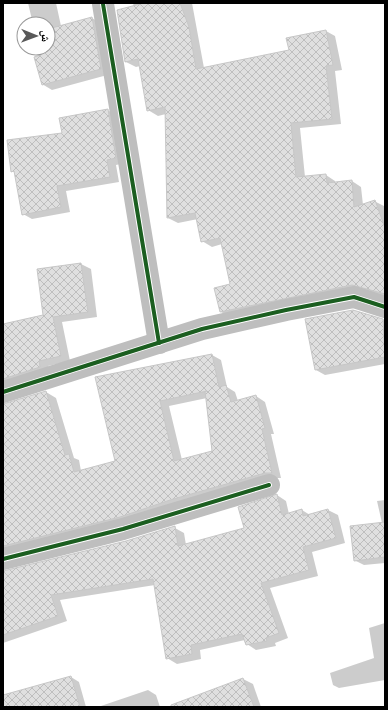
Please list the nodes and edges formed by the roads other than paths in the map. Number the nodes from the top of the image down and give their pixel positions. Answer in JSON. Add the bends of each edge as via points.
{"nodes":[{"id":1,"x":103,"y":4,"type":"dead end"},
{"id":2,"x":385,"y":307,"type":"edge"},
{"id":3,"x":159,"y":343,"type":"junction"},
{"id":4,"x":3,"y":392,"type":"edge"},
{"id":5,"x":269,"y":485,"type":"dead end"},
{"id":6,"x":3,"y":559,"type":"edge"}],
"edges":[{"from":1,"to":3,"type":"street"},
{"from":2,"to":3,"type":"street","via":[[361,298],[348,298],[202,329]]},
{"from":3,"to":4,"type":"street"},
{"from":5,"to":6,"type":"street","via":[[123,529]]}]}
